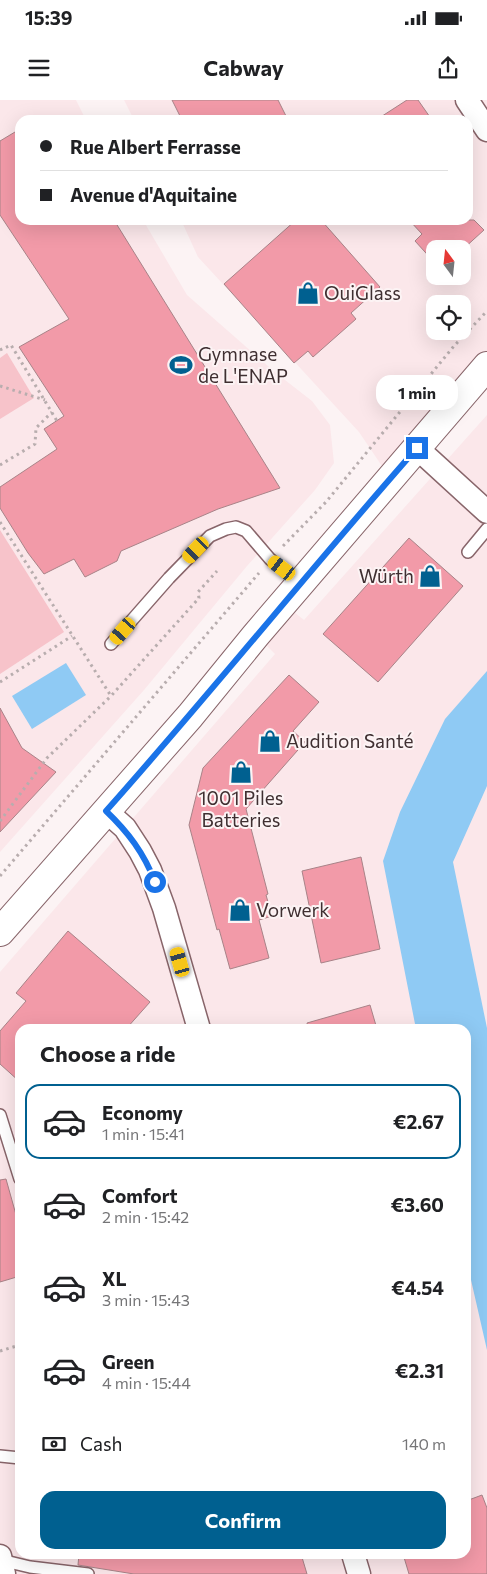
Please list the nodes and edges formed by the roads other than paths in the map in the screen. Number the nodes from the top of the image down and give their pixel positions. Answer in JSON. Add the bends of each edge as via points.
{"nodes":[{"id":1,"x":467,"y":100,"type":"edge"},
{"id":2,"x":487,"y":130,"type":"edge"},
{"id":3,"x":487,"y":366,"type":"edge"},
{"id":4,"x":417,"y":448,"type":"junction"},
{"id":5,"x":487,"y":512,"type":"edge"},
{"id":6,"x":487,"y":529,"type":"edge"},
{"id":7,"x":468,"y":552,"type":"dead end"},
{"id":8,"x":301,"y":584,"type":"junction"},
{"id":9,"x":111,"y":644,"type":"dead end"},
{"id":10,"x":106,"y":811,"type":"junction"},
{"id":11,"x":0,"y":932,"type":"edge"},
{"id":12,"x":197,"y":1024,"type":"edge"},
{"id":13,"x":0,"y":1115,"type":"edge"},
{"id":14,"x":15,"y":1163,"type":"edge"},
{"id":15,"x":0,"y":1456,"type":"edge"},
{"id":16,"x":15,"y":1458,"type":"edge"},
{"id":17,"x":354,"y":1559,"type":"edge"},
{"id":18,"x":2,"y":1563,"type":"edge"},
{"id":19,"x":88,"y":1574,"type":"edge"},
{"id":20,"x":359,"y":1574,"type":"edge"}],
"edges":[{"from":1,"to":2,"type":"street"},
{"from":3,"to":4,"type":"street"},
{"from":4,"to":5,"type":"street"},
{"from":4,"to":8,"type":"street"},
{"from":6,"to":7,"type":"lane"},
{"from":8,"to":9,"type":"lane","via":[[270,559],[246,531],[236,527],[226,529],[210,536],[168,578]]},
{"from":8,"to":10,"type":"street"},
{"from":10,"to":11,"type":"street"},
{"from":10,"to":12,"type":"street","via":[[125,828],[150,870]]},
{"from":13,"to":14,"type":"lane"},
{"from":15,"to":16,"type":"lane"},
{"from":17,"to":20,"type":"street"},
{"from":18,"to":19,"type":"lane"}]}
